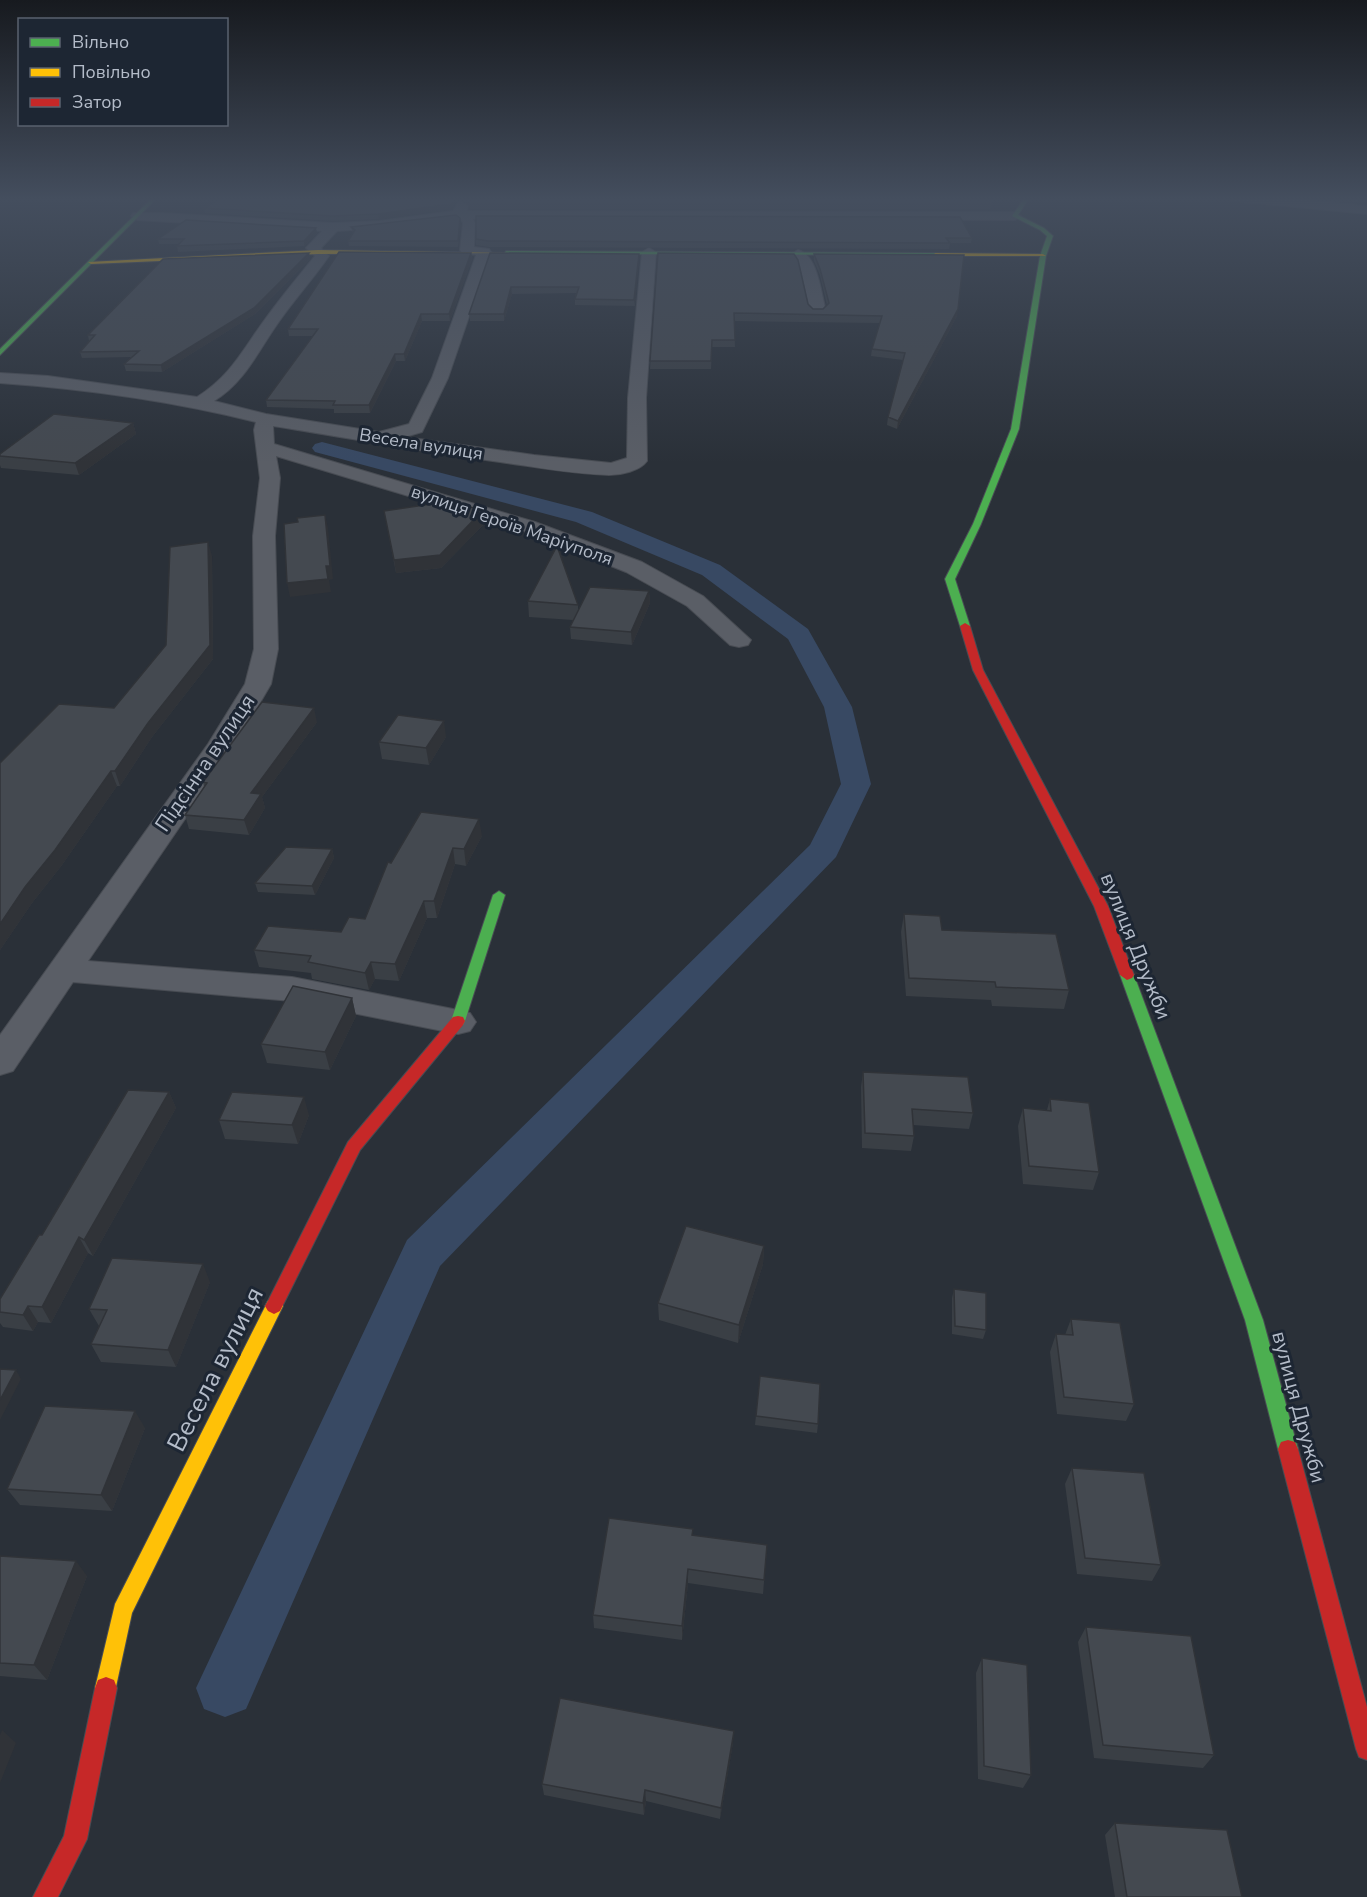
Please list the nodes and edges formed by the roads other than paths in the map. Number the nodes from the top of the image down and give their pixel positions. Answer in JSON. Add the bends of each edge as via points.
{"nodes":[{"id":1,"x":67,"y":286,"type":"edge"},
{"id":2,"x":299,"y":286,"type":"edge"},
{"id":3,"x":472,"y":286,"type":"edge"},
{"id":4,"x":647,"y":286,"type":"edge"},
{"id":5,"x":812,"y":286,"type":"edge"},
{"id":6,"x":1038,"y":286,"type":"edge"},
{"id":7,"x":818,"y":310,"type":"edge"},
{"id":8,"x":0,"y":353,"type":"edge"},
{"id":9,"x":0,"y":378,"type":"edge"},
{"id":10,"x":200,"y":402,"type":"junction"},
{"id":11,"x":266,"y":419,"type":"junction"},
{"id":12,"x":380,"y":438,"type":"junction"},
{"id":13,"x":266,"y":447,"type":"junction"},
{"id":14,"x":739,"y":640,"type":"dead end"},
{"id":15,"x":499,"y":895,"type":"dead end"},
{"id":16,"x":63,"y":970,"type":"junction"},
{"id":17,"x":458,"y":1022,"type":"junction"},
{"id":18,"x":0,"y":1062,"type":"edge"},
{"id":19,"x":1367,"y":1749,"type":"edge"},
{"id":20,"x":45,"y":1897,"type":"edge"}],
"edges":[{"from":1,"to":8,"type":"street"},
{"from":2,"to":10,"type":"street","via":[[234,380]]},
{"from":3,"to":12,"type":"street","via":[[440,378],[416,428]]},
{"from":4,"to":12,"type":"street","name":"Весела вулиця","via":[[637,461],[633,464],[602,468]]},
{"from":5,"to":7,"type":"street"},
{"from":6,"to":19,"type":"street","name":"вулиця Дружби","via":[[1015,429],[950,579],[978,670],[1101,906],[1254,1320]]},
{"from":9,"to":10,"type":"street","name":"Весела вулиця"},
{"from":10,"to":11,"type":"street","name":"Весела вулиця"},
{"from":11,"to":12,"type":"street","name":"Весела вулиця"},
{"from":11,"to":13,"type":"street","name":"Підсінна вулиця"},
{"from":13,"to":14,"type":"street","name":"вулиця Героїв Маріуполя","via":[[528,526],[634,567],[695,601]]},
{"from":13,"to":16,"type":"street","name":"Підсінна вулиця","via":[[270,478],[264,536],[266,649],[258,684],[226,738]]},
{"from":15,"to":17,"type":"street","name":"Весела вулиця"},
{"from":16,"to":17,"type":"street","via":[[292,989]]},
{"from":16,"to":18,"type":"street","name":"Підсінна вулиця"},
{"from":17,"to":20,"type":"street","name":"Весела вулиця","via":[[354,1146],[122,1611],[75,1839]]}]}
